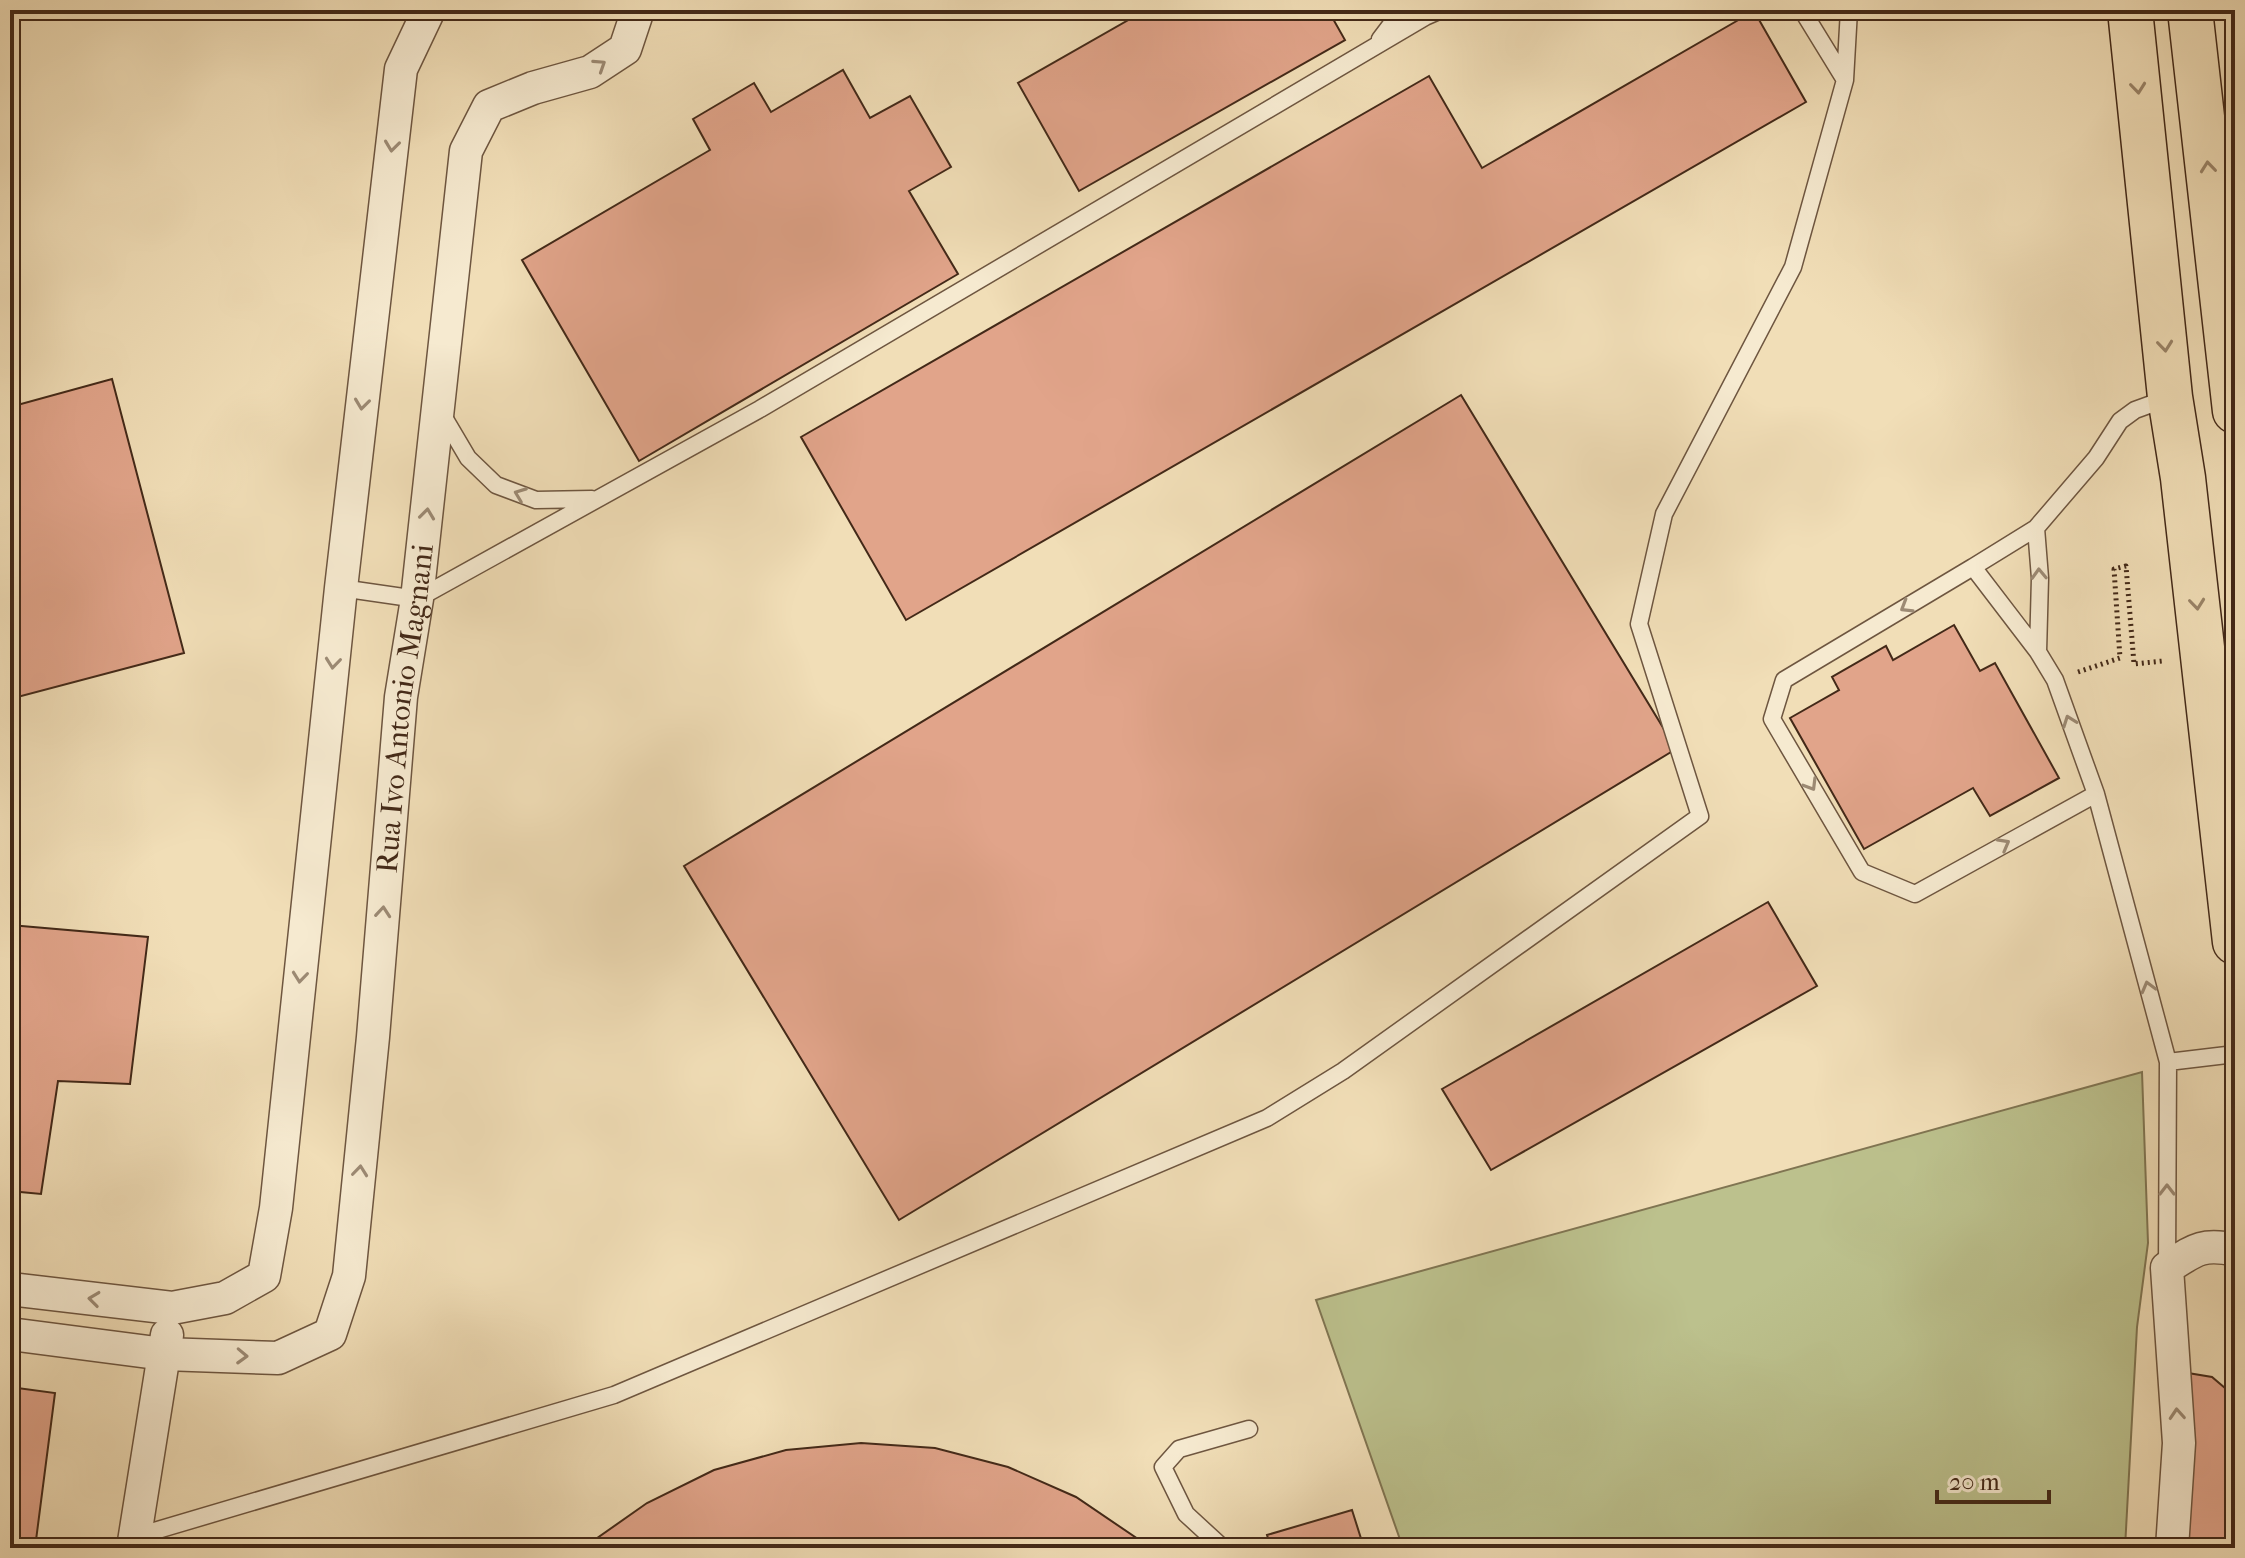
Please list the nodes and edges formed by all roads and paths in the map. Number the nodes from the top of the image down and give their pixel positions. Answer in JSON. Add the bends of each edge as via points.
{"nodes":[{"id":1,"x":429,"y":10,"type":"edge"},
{"id":2,"x":634,"y":10,"type":"edge"},
{"id":3,"x":1402,"y":10,"type":"edge"},
{"id":4,"x":1441,"y":10,"type":"edge"},
{"id":5,"x":1802,"y":10,"type":"edge"},
{"id":6,"x":1849,"y":10,"type":"edge"},
{"id":7,"x":2130,"y":10,"type":"edge"},
{"id":8,"x":2190,"y":10,"type":"edge"},
{"id":9,"x":1375,"y":47,"type":"junction"},
{"id":10,"x":1845,"y":80,"type":"junction"},
{"id":11,"x":2170,"y":397,"type":"junction"},
{"id":12,"x":439,"y":409,"type":"junction"},
{"id":13,"x":2235,"y":411,"type":"edge"},
{"id":14,"x":597,"y":499,"type":"junction"},
{"id":15,"x":2036,"y":528,"type":"junction"},
{"id":16,"x":1973,"y":567,"type":"junction"},
{"id":17,"x":341,"y":588,"type":"junction"},
{"id":18,"x":417,"y":599,"type":"junction"},
{"id":19,"x":2038,"y":652,"type":"junction"},
{"id":20,"x":2145,"y":663,"type":"dead end"},
{"id":21,"x":2055,"y":680,"type":"junction"},
{"id":22,"x":2096,"y":794,"type":"junction"},
{"id":23,"x":2235,"y":942,"type":"edge"},
{"id":24,"x":2235,"y":1054,"type":"edge"},
{"id":25,"x":2168,"y":1062,"type":"junction"},
{"id":26,"x":2235,"y":1250,"type":"edge"},
{"id":27,"x":2167,"y":1268,"type":"junction"},
{"id":28,"x":10,"y":1289,"type":"edge"},
{"id":29,"x":172,"y":1308,"type":"junction"},
{"id":30,"x":10,"y":1334,"type":"edge"},
{"id":31,"x":164,"y":1354,"type":"junction"},
{"id":32,"x":1249,"y":1429,"type":"dead end"},
{"id":33,"x":134,"y":1542,"type":"edge"},
{"id":34,"x":1223,"y":1548,"type":"edge"},
{"id":35,"x":2172,"y":1548,"type":"edge"}],
"edges":[{"from":1,"to":17,"type":"street","one_way":true,"via":[[401,69]]},
{"from":12,"to":2,"type":"street","name":"Rua Ivo Antonio Magnani","one_way":true,"via":[[466,151],[489,106],[590,72],[625,49]]},
{"from":3,"to":9,"type":"lane"},
{"from":4,"to":9,"type":"lane"},
{"from":5,"to":10,"type":"lane"},
{"from":6,"to":10,"type":"lane"},
{"from":7,"to":11,"type":"main road","one_way":true},
{"from":13,"to":8,"type":"main road","one_way":true},
{"from":9,"to":14,"type":"lane","via":[[760,409]]},
{"from":10,"to":33,"type":"lane","via":[[1793,267],[1664,514],[1639,624],[1700,816],[1343,1071],[1267,1118],[614,1395]]},
{"from":11,"to":15,"type":"lane","via":[[2120,421]]},
{"from":11,"to":23,"type":"main road","one_way":true},
{"from":14,"to":12,"type":"lane","one_way":true,"via":[[536,500],[496,485],[468,458]]},
{"from":18,"to":12,"type":"street","name":"Rua Ivo Antonio Magnani","one_way":true},
{"from":14,"to":18,"type":"lane"},
{"from":15,"to":16,"type":"lane"},
{"from":19,"to":15,"type":"lane","one_way":true},
{"from":16,"to":19,"type":"lane"},
{"from":16,"to":22,"type":"lane","one_way":true,"via":[[1784,680],[1772,719],[1862,872],[1915,894]]},
{"from":17,"to":18,"type":"lane"},
{"from":17,"to":29,"type":"street","one_way":true,"via":[[276,1208],[264,1276],[225,1298]]},
{"from":31,"to":18,"type":"street","name":"Rua Ivo Antonio Magnani","one_way":true,"via":[[278,1358],[330,1334],[349,1276],[401,697]]},
{"from":19,"to":21,"type":"lane"},
{"from":20,"to":21,"type":"path","via":[[2134,664],[2126,566],[2114,569],[2120,658]]},
{"from":22,"to":21,"type":"lane","one_way":true},
{"from":25,"to":22,"type":"lane","one_way":true},
{"from":24,"to":25,"type":"lane"},
{"from":27,"to":25,"type":"lane","one_way":true},
{"from":26,"to":27,"type":"street","via":[[2196,1249]]},
{"from":35,"to":27,"type":"street","one_way":true,"via":[[2179,1443]]},
{"from":29,"to":28,"type":"street","one_way":true},
{"from":29,"to":31,"type":"street"},
{"from":30,"to":31,"type":"street","name":"Rua Ivo Antonio Magnani"},
{"from":31,"to":33,"type":"street"},
{"from":32,"to":34,"type":"lane","via":[[1179,1449],[1163,1467],[1186,1514]]}]}
